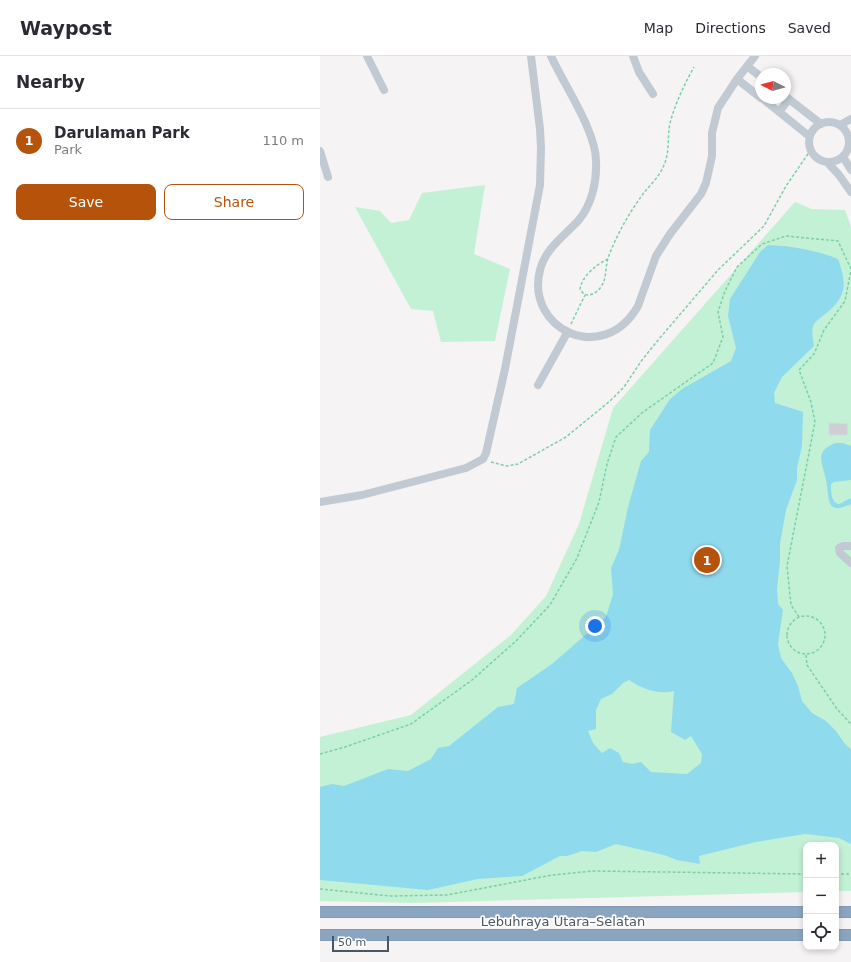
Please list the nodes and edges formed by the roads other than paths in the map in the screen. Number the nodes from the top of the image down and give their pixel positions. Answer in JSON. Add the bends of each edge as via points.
{"nodes":[{"id":1,"x":367,"y":56,"type":"edge"},
{"id":2,"x":531,"y":56,"type":"edge"},
{"id":3,"x":552,"y":56,"type":"edge"},
{"id":4,"x":633,"y":56,"type":"edge"},
{"id":5,"x":755,"y":56,"type":"edge"},
{"id":6,"x":747,"y":66,"type":"junction"},
{"id":7,"x":755,"y":73,"type":"edge"},
{"id":8,"x":738,"y":79,"type":"junction"},
{"id":9,"x":384,"y":90,"type":"dead end"},
{"id":10,"x":755,"y":93,"type":"edge"},
{"id":11,"x":653,"y":94,"type":"dead end"},
{"id":12,"x":791,"y":101,"type":"edge"},
{"id":13,"x":769,"y":104,"type":"edge"},
{"id":14,"x":784,"y":104,"type":"edge"},
{"id":15,"x":780,"y":112,"type":"junction"},
{"id":16,"x":851,"y":119,"type":"edge"},
{"id":17,"x":820,"y":124,"type":"junction"},
{"id":18,"x":840,"y":126,"type":"junction"},
{"id":19,"x":809,"y":136,"type":"junction"},
{"id":20,"x":850,"y":146,"type":"edge"},
{"id":21,"x":320,"y":151,"type":"edge"},
{"id":22,"x":843,"y":157,"type":"junction"},
{"id":23,"x":828,"y":163,"type":"junction"},
{"id":24,"x":851,"y":170,"type":"edge"},
{"id":25,"x":328,"y":177,"type":"dead end"},
{"id":26,"x":851,"y":192,"type":"edge"},
{"id":27,"x":567,"y":332,"type":"junction"},
{"id":28,"x":538,"y":385,"type":"dead end"},
{"id":29,"x":320,"y":502,"type":"edge"},
{"id":30,"x":851,"y":546,"type":"edge"},
{"id":31,"x":851,"y":563,"type":"edge"},
{"id":32,"x":320,"y":912,"type":"edge"},
{"id":33,"x":803,"y":912,"type":"edge"},
{"id":34,"x":839,"y":912,"type":"edge"},
{"id":35,"x":851,"y":912,"type":"edge"},
{"id":36,"x":320,"y":935,"type":"edge"},
{"id":37,"x":803,"y":935,"type":"edge"},
{"id":38,"x":839,"y":935,"type":"edge"},
{"id":39,"x":851,"y":935,"type":"edge"}],
"edges":[{"from":1,"to":9,"type":"street"},
{"from":2,"to":29,"type":"street","via":[[540,129],[540,184],[505,369],[486,453],[483,459],[466,468],[362,495]]},
{"from":3,"to":27,"type":"street","via":[[589,132],[596,159],[594,183],[586,207],[578,221],[548,252],[540,270],[538,288],[543,306],[554,322]]},
{"from":4,"to":11,"type":"street","via":[[639,72]]},
{"from":5,"to":6,"type":"street"},
{"from":6,"to":7,"type":"street"},
{"from":6,"to":8,"type":"street"},
{"from":8,"to":10,"type":"street"},
{"from":8,"to":27,"type":"street","via":[[718,108],[712,133],[710,167],[703,189],[656,256],[634,314],[619,329],[598,338],[586,338]]},
{"from":12,"to":17,"type":"street"},
{"from":13,"to":15,"type":"street"},
{"from":14,"to":15,"type":"street"},
{"from":15,"to":19,"type":"street"},
{"from":16,"to":18,"type":"street"},
{"from":17,"to":18,"type":"street","via":[[831,122]]},
{"from":17,"to":19,"type":"street"},
{"from":18,"to":20,"type":"street","via":[[846,131]]},
{"from":19,"to":23,"type":"street","via":[[810,151],[817,160]]},
{"from":20,"to":22,"type":"street"},
{"from":21,"to":25,"type":"street"},
{"from":22,"to":23,"type":"street","via":[[836,162]]},
{"from":22,"to":24,"type":"street"},
{"from":23,"to":26,"type":"street"},
{"from":27,"to":28,"type":"street"},
{"from":30,"to":31,"type":"street","via":[[839,548],[840,553]]},
{"from":32,"to":33,"type":"highway","name":"Lebuhraya Utara–Selatan"},
{"from":34,"to":35,"type":"highway"},
{"from":36,"to":37,"type":"highway","name":"Lebuhraya Utara–Selatan"},
{"from":38,"to":39,"type":"highway"}]}
